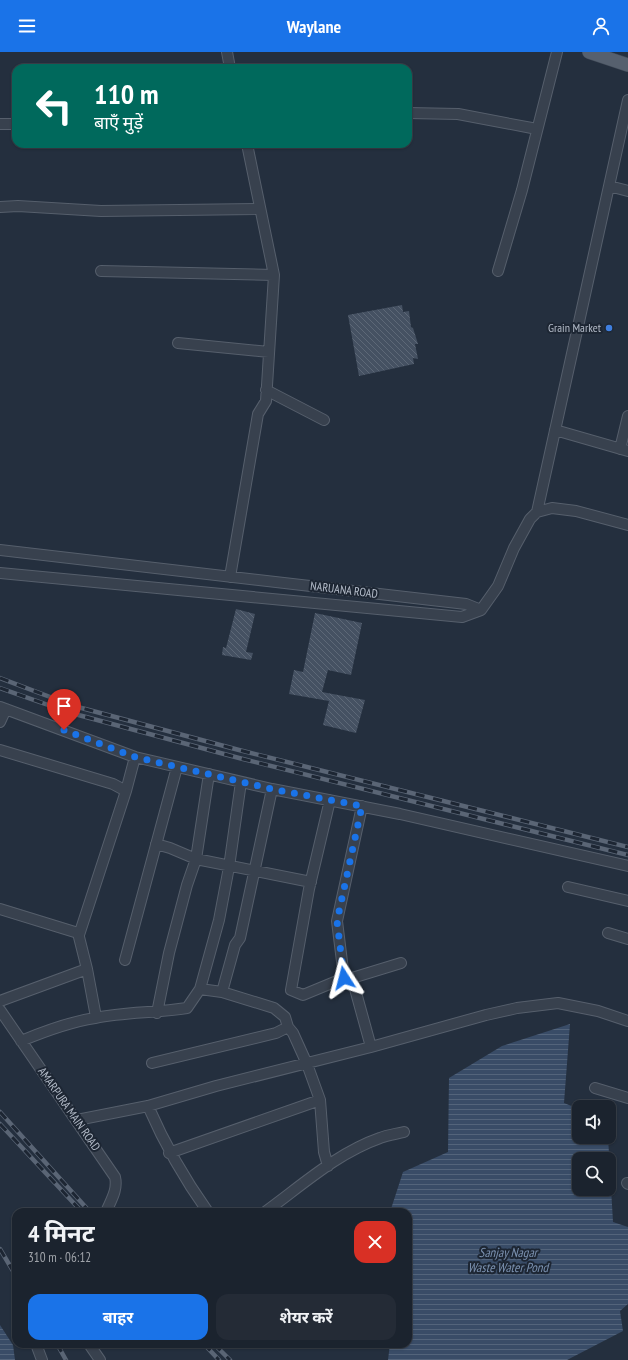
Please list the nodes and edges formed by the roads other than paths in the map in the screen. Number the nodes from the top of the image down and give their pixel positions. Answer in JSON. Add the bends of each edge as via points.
{"nodes":[{"id":1,"x":227,"y":52,"type":"edge"},
{"id":2,"x":557,"y":52,"type":"edge"},
{"id":3,"x":589,"y":52,"type":"edge"},
{"id":4,"x":229,"y":64,"type":"edge"},
{"id":5,"x":628,"y":65,"type":"edge"},
{"id":6,"x":628,"y":100,"type":"edge"},
{"id":7,"x":627,"y":111,"type":"edge"},
{"id":8,"x":412,"y":113,"type":"edge"},
{"id":9,"x":0,"y":124,"type":"edge"},
{"id":10,"x":12,"y":124,"type":"edge"},
{"id":11,"x":537,"y":129,"type":"junction"},
{"id":12,"x":248,"y":148,"type":"edge"},
{"id":13,"x":609,"y":186,"type":"junction"},
{"id":14,"x":628,"y":191,"type":"edge"},
{"id":15,"x":0,"y":207,"type":"edge"},
{"id":16,"x":260,"y":209,"type":"junction"},
{"id":17,"x":498,"y":270,"type":"dead end"},
{"id":18,"x":101,"y":271,"type":"dead end"},
{"id":19,"x":274,"y":275,"type":"junction"},
{"id":20,"x":178,"y":343,"type":"dead end"},
{"id":21,"x":269,"y":352,"type":"junction"},
{"id":22,"x":266,"y":390,"type":"junction"},
{"id":23,"x":628,"y":416,"type":"edge"},
{"id":24,"x":324,"y":420,"type":"dead end"},
{"id":25,"x":555,"y":430,"type":"junction"},
{"id":26,"x":624,"y":450,"type":"edge"},
{"id":27,"x":536,"y":512,"type":"junction"},
{"id":28,"x":628,"y":525,"type":"edge"},
{"id":29,"x":0,"y":550,"type":"edge"},
{"id":30,"x":0,"y":573,"type":"edge"},
{"id":31,"x":230,"y":577,"type":"junction"},
{"id":32,"x":481,"y":610,"type":"junction"},
{"id":33,"x":3,"y":708,"type":"edge"},
{"id":34,"x":0,"y":722,"type":"edge"},
{"id":35,"x":0,"y":750,"type":"edge"},
{"id":36,"x":135,"y":757,"type":"junction"},
{"id":37,"x":177,"y":767,"type":"junction"},
{"id":38,"x":210,"y":774,"type":"junction"},
{"id":39,"x":241,"y":782,"type":"junction"},
{"id":40,"x":272,"y":789,"type":"junction"},
{"id":41,"x":126,"y":791,"type":"junction"},
{"id":42,"x":330,"y":800,"type":"junction"},
{"id":43,"x":362,"y":806,"type":"junction"},
{"id":44,"x":156,"y":844,"type":"junction"},
{"id":45,"x":196,"y":858,"type":"junction"},
{"id":46,"x":628,"y":866,"type":"edge"},
{"id":47,"x":229,"y":867,"type":"junction"},
{"id":48,"x":254,"y":872,"type":"junction"},
{"id":49,"x":311,"y":882,"type":"junction"},
{"id":50,"x":568,"y":887,"type":"dead end"},
{"id":51,"x":628,"y":901,"type":"edge"},
{"id":52,"x":0,"y":908,"type":"edge"},
{"id":53,"x":608,"y":933,"type":"dead end"},
{"id":54,"x":79,"y":935,"type":"junction"},
{"id":55,"x":628,"y":939,"type":"edge"},
{"id":56,"x":125,"y":960,"type":"dead end"},
{"id":57,"x":401,"y":963,"type":"dead end"},
{"id":58,"x":87,"y":969,"type":"junction"},
{"id":59,"x":348,"y":978,"type":"junction"},
{"id":60,"x":200,"y":988,"type":"junction"},
{"id":61,"x":222,"y":992,"type":"junction"},
{"id":62,"x":0,"y":1001,"type":"edge"},
{"id":63,"x":0,"y":1010,"type":"edge"},
{"id":64,"x":157,"y":1013,"type":"junction"},
{"id":65,"x":96,"y":1017,"type":"junction"},
{"id":66,"x":628,"y":1021,"type":"edge"},
{"id":67,"x":288,"y":1027,"type":"junction"},
{"id":68,"x":21,"y":1041,"type":"junction"},
{"id":69,"x":371,"y":1047,"type":"junction"},
{"id":70,"x":152,"y":1063,"type":"dead end"},
{"id":71,"x":307,"y":1064,"type":"junction"},
{"id":72,"x":595,"y":1088,"type":"dead end"},
{"id":73,"x":628,"y":1098,"type":"edge"},
{"id":74,"x":320,"y":1100,"type":"junction"},
{"id":75,"x":148,"y":1106,"type":"junction"},
{"id":76,"x":76,"y":1120,"type":"junction"},
{"id":77,"x":404,"y":1132,"type":"dead end"},
{"id":78,"x":169,"y":1153,"type":"junction"},
{"id":79,"x":328,"y":1166,"type":"junction"},
{"id":80,"x":108,"y":1208,"type":"edge"},
{"id":81,"x":205,"y":1208,"type":"edge"},
{"id":82,"x":270,"y":1208,"type":"edge"},
{"id":83,"x":38,"y":1348,"type":"edge"},
{"id":84,"x":92,"y":1348,"type":"edge"},
{"id":85,"x":42,"y":1360,"type":"edge"},
{"id":86,"x":100,"y":1360,"type":"edge"}],
"edges":[{"from":1,"to":4,"type":"street"},
{"from":2,"to":11,"type":"street"},
{"from":3,"to":5,"type":"main road"},
{"from":6,"to":7,"type":"street"},
{"from":7,"to":13,"type":"street"},
{"from":8,"to":11,"type":"street","via":[[458,114]]},
{"from":9,"to":10,"type":"street"},
{"from":11,"to":17,"type":"street"},
{"from":12,"to":16,"type":"street"},
{"from":13,"to":14,"type":"street"},
{"from":13,"to":25,"type":"street"},
{"from":15,"to":16,"type":"street","via":[[101,211]]},
{"from":16,"to":19,"type":"street"},
{"from":18,"to":19,"type":"street"},
{"from":19,"to":21,"type":"street"},
{"from":20,"to":21,"type":"street"},
{"from":21,"to":22,"type":"street"},
{"from":22,"to":24,"type":"street"},
{"from":22,"to":31,"type":"street","via":[[266,401],[258,414]]},
{"from":23,"to":26,"type":"street"},
{"from":25,"to":26,"type":"street"},
{"from":25,"to":27,"type":"street"},
{"from":27,"to":28,"type":"street","via":[[552,508],[576,511]]},
{"from":27,"to":32,"type":"street","via":[[514,548],[498,586]]},
{"from":29,"to":31,"type":"street","name":"NARUANA ROAD"},
{"from":30,"to":32,"type":"street","via":[[458,617],[472,615]]},
{"from":31,"to":32,"type":"street","name":"NARUANA ROAD","via":[[466,604]]},
{"from":33,"to":34,"type":"street"},
{"from":33,"to":36,"type":"street"},
{"from":35,"to":41,"type":"street","via":[[113,784]]},
{"from":36,"to":37,"type":"street"},
{"from":36,"to":41,"type":"street"},
{"from":37,"to":38,"type":"street"},
{"from":37,"to":44,"type":"street"},
{"from":38,"to":39,"type":"street"},
{"from":38,"to":45,"type":"street"},
{"from":39,"to":40,"type":"street"},
{"from":39,"to":47,"type":"street"},
{"from":40,"to":42,"type":"street"},
{"from":40,"to":48,"type":"street"},
{"from":41,"to":54,"type":"street"},
{"from":42,"to":43,"type":"street"},
{"from":42,"to":49,"type":"street"},
{"from":43,"to":46,"type":"street"},
{"from":43,"to":59,"type":"street","via":[[337,921]]},
{"from":44,"to":45,"type":"street"},
{"from":44,"to":56,"type":"street"},
{"from":45,"to":47,"type":"street"},
{"from":45,"to":64,"type":"street","via":[[169,954]]},
{"from":47,"to":48,"type":"street"},
{"from":47,"to":60,"type":"street","via":[[219,920]]},
{"from":48,"to":49,"type":"street"},
{"from":48,"to":61,"type":"street","via":[[240,938],[235,945]]},
{"from":49,"to":59,"type":"street","via":[[291,990],[303,995]]},
{"from":50,"to":51,"type":"street"},
{"from":52,"to":54,"type":"street","via":[[74,931]]},
{"from":53,"to":55,"type":"street"},
{"from":54,"to":58,"type":"street"},
{"from":57,"to":59,"type":"street"},
{"from":58,"to":62,"type":"street"},
{"from":58,"to":65,"type":"street"},
{"from":59,"to":69,"type":"street"},
{"from":60,"to":61,"type":"street"},
{"from":60,"to":64,"type":"street","via":[[187,1008]]},
{"from":61,"to":67,"type":"street","via":[[274,1008],[286,1017]]},
{"from":63,"to":68,"type":"street","name":"AMARPURA MAIN ROAD"},
{"from":64,"to":65,"type":"street"},
{"from":65,"to":68,"type":"street","via":[[57,1026]]},
{"from":66,"to":69,"type":"street","via":[[598,1011],[558,1003],[486,1015]]},
{"from":67,"to":70,"type":"street"},
{"from":67,"to":71,"type":"street"},
{"from":68,"to":76,"type":"street","name":"AMARPURA MAIN ROAD"},
{"from":69,"to":71,"type":"street"},
{"from":71,"to":74,"type":"street"},
{"from":71,"to":75,"type":"street"},
{"from":72,"to":73,"type":"street"},
{"from":74,"to":78,"type":"street"},
{"from":74,"to":79,"type":"street","via":[[324,1152]]},
{"from":75,"to":76,"type":"street"},
{"from":75,"to":78,"type":"street"},
{"from":76,"to":80,"type":"street","name":"AMARPURA MAIN ROAD","via":[[115,1177],[117,1185]]},
{"from":77,"to":79,"type":"street","via":[[368,1143]]},
{"from":78,"to":81,"type":"street"},
{"from":79,"to":82,"type":"street"},
{"from":83,"to":85,"type":"street"},
{"from":84,"to":86,"type":"street"}]}
